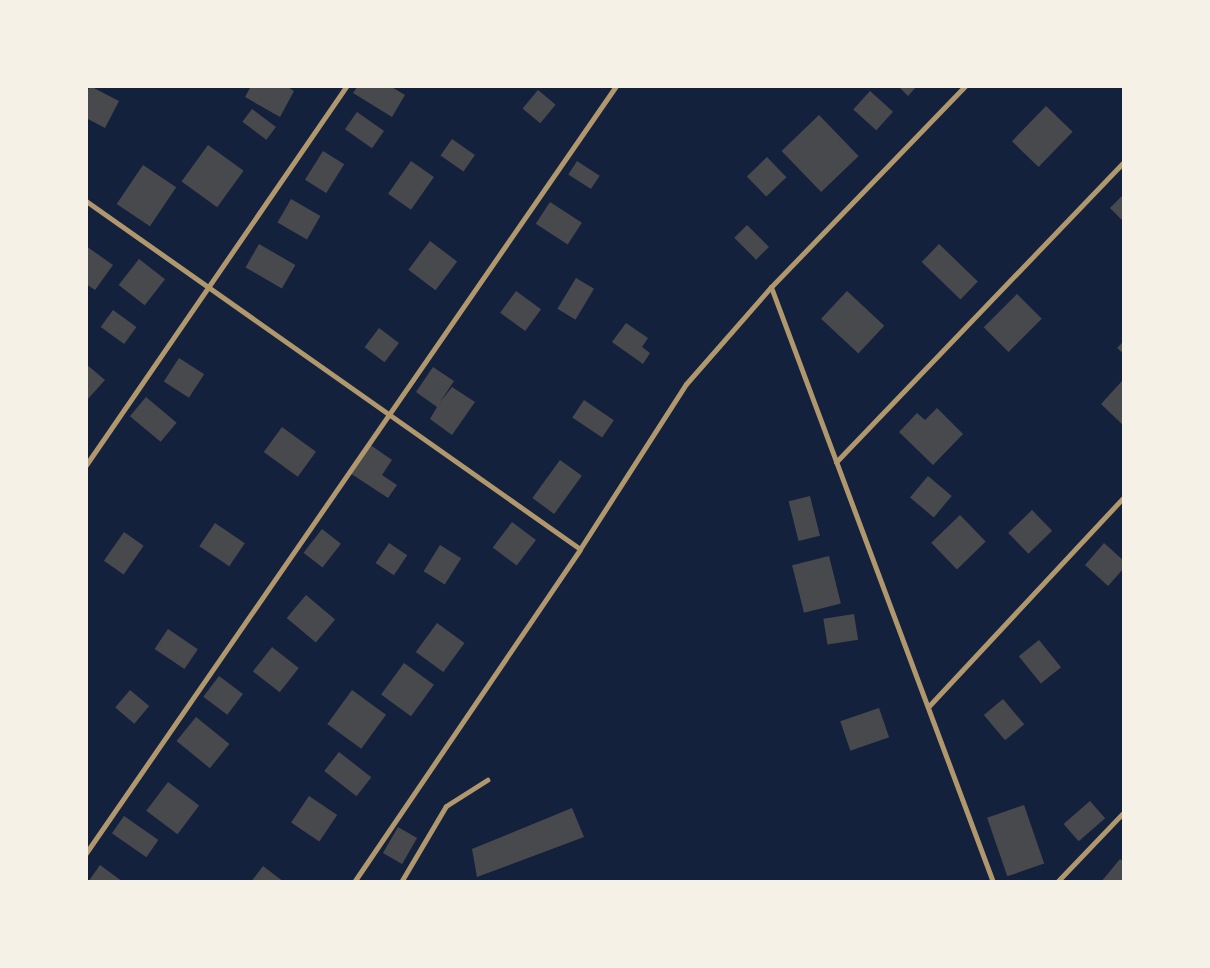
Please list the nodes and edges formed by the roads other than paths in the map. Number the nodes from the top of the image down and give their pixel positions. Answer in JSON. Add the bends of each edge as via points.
{"nodes":[{"id":1,"x":346,"y":86,"type":"edge"},
{"id":2,"x":616,"y":86,"type":"edge"},
{"id":3,"x":965,"y":86,"type":"edge"},
{"id":4,"x":1124,"y":162,"type":"edge"},
{"id":5,"x":86,"y":201,"type":"edge"},
{"id":6,"x":771,"y":287,"type":"junction"},
{"id":7,"x":209,"y":288,"type":"junction"},
{"id":8,"x":389,"y":414,"type":"junction"},
{"id":9,"x":836,"y":462,"type":"junction"},
{"id":10,"x":86,"y":465,"type":"edge"},
{"id":11,"x":1124,"y":497,"type":"edge"},
{"id":12,"x":580,"y":549,"type":"junction"},
{"id":13,"x":928,"y":707,"type":"junction"},
{"id":14,"x":487,"y":780,"type":"dead end"},
{"id":15,"x":1124,"y":812,"type":"edge"},
{"id":16,"x":86,"y":853,"type":"edge"},
{"id":17,"x":354,"y":882,"type":"edge"},
{"id":18,"x":401,"y":882,"type":"edge"},
{"id":19,"x":993,"y":882,"type":"edge"},
{"id":20,"x":1058,"y":882,"type":"edge"}],
"edges":[{"from":1,"to":7,"type":"street"},
{"from":2,"to":8,"type":"street"},
{"from":3,"to":6,"type":"street"},
{"from":4,"to":9,"type":"street"},
{"from":5,"to":7,"type":"street"},
{"from":6,"to":9,"type":"street"},
{"from":6,"to":12,"type":"street","via":[[686,384]]},
{"from":7,"to":8,"type":"street"},
{"from":7,"to":10,"type":"street"},
{"from":8,"to":12,"type":"street"},
{"from":8,"to":16,"type":"street"},
{"from":9,"to":13,"type":"street"},
{"from":11,"to":13,"type":"street"},
{"from":12,"to":17,"type":"street"},
{"from":13,"to":19,"type":"street"},
{"from":14,"to":18,"type":"street","via":[[446,806]]},
{"from":15,"to":20,"type":"street"}]}
